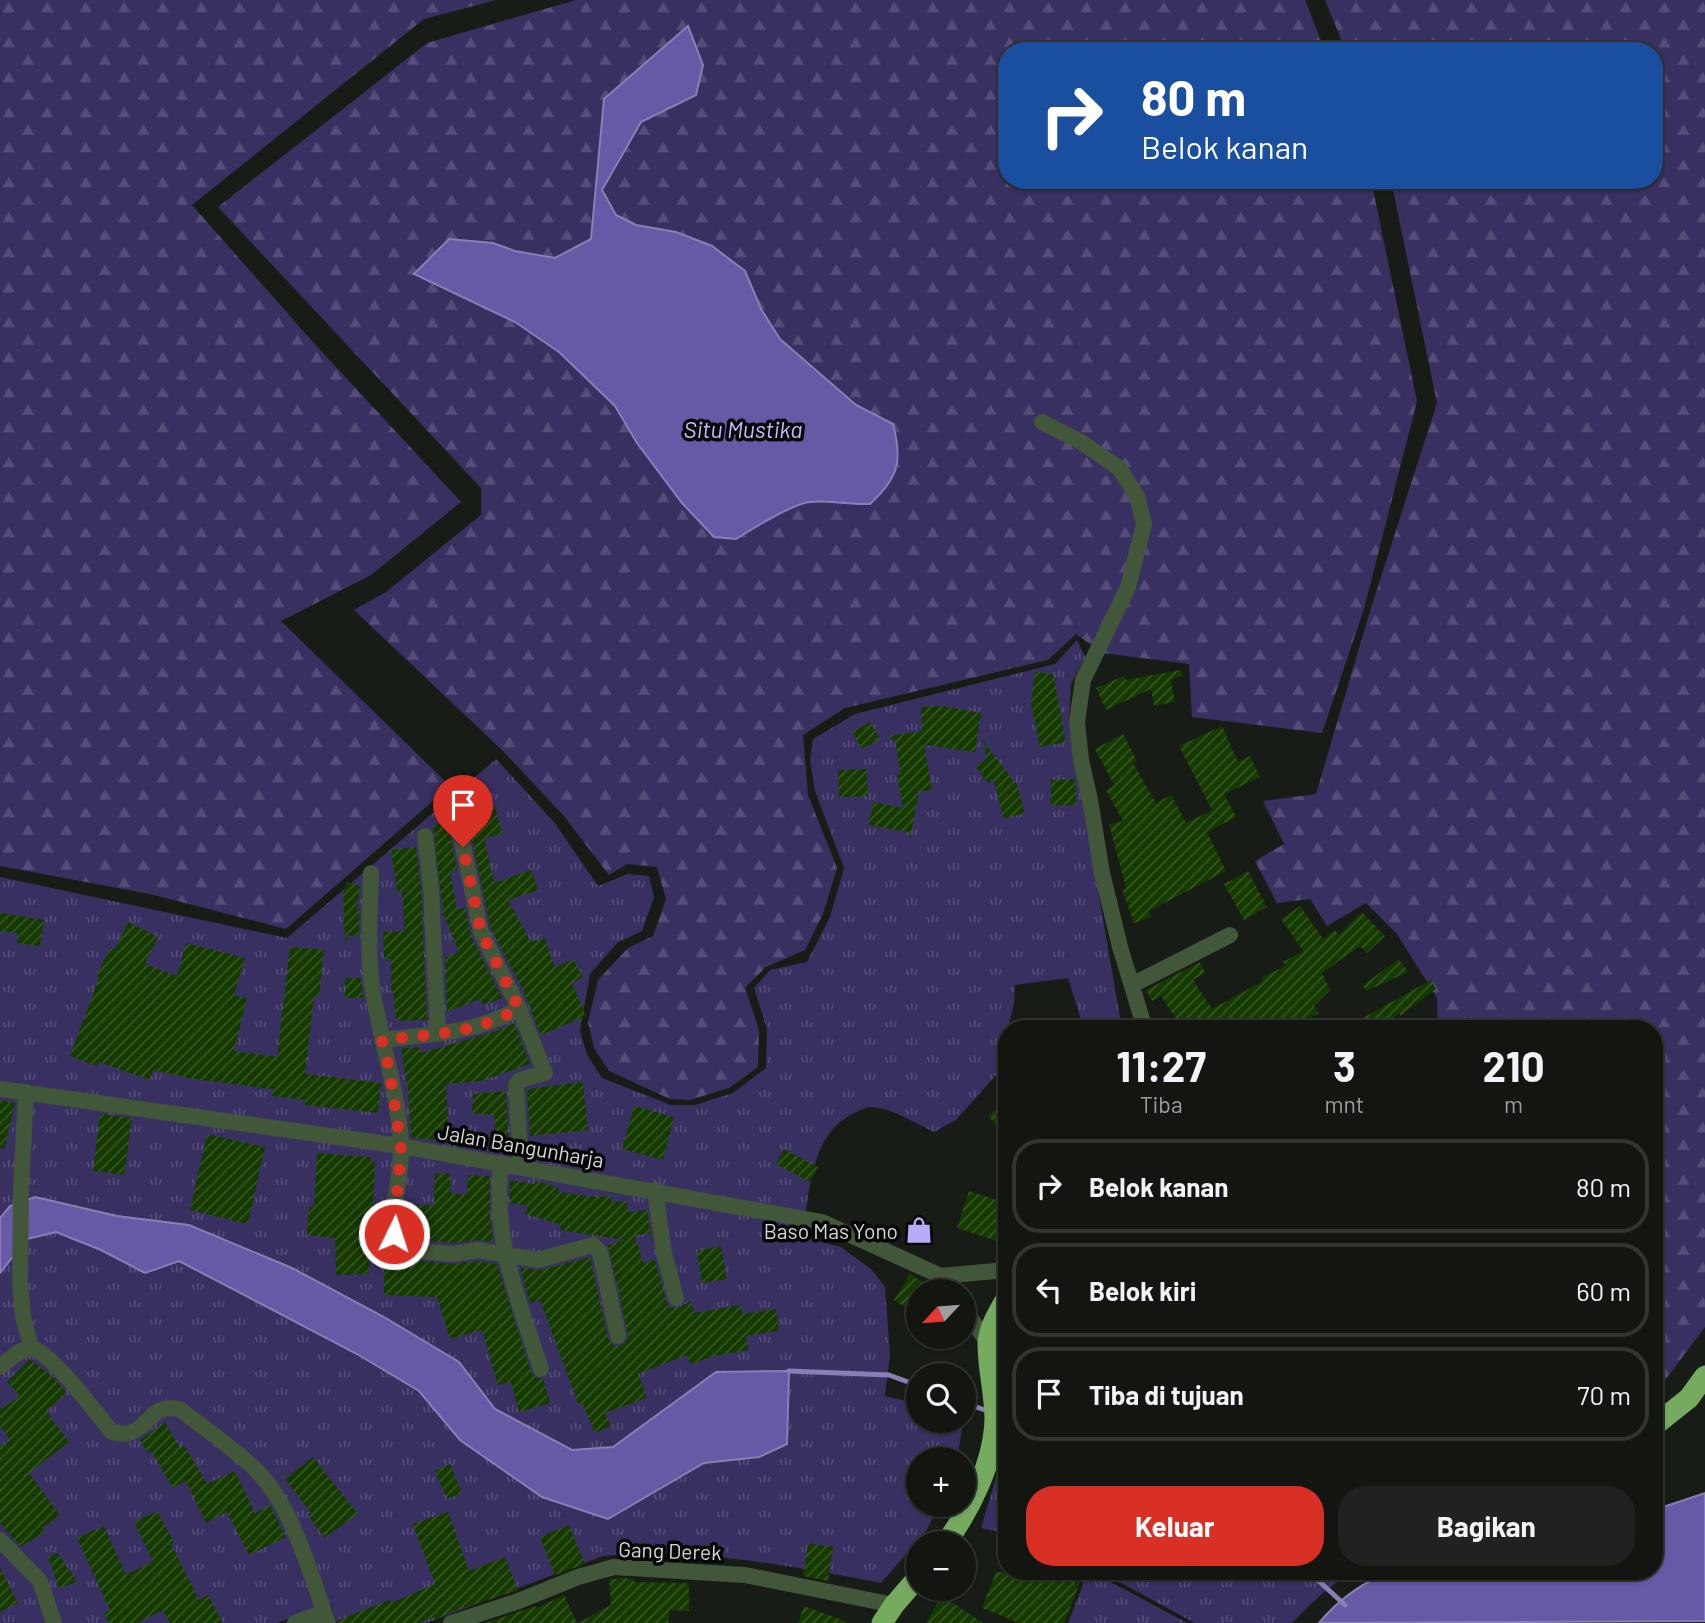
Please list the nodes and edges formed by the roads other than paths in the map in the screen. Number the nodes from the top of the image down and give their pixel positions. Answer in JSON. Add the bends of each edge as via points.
{"nodes":[{"id":1,"x":1042,"y":422,"type":"dead end"},
{"id":2,"x":457,"y":823,"type":"dead end"},
{"id":3,"x":425,"y":836,"type":"dead end"},
{"id":4,"x":371,"y":873,"type":"dead end"},
{"id":5,"x":1230,"y":935,"type":"dead end"},
{"id":6,"x":1132,"y":985,"type":"junction"},
{"id":7,"x":519,"y":1008,"type":"junction"},
{"id":8,"x":1142,"y":1020,"type":"edge"},
{"id":9,"x":438,"y":1034,"type":"junction"},
{"id":10,"x":382,"y":1040,"type":"junction"},
{"id":11,"x":0,"y":1088,"type":"edge"},
{"id":12,"x":26,"y":1091,"type":"junction"},
{"id":13,"x":401,"y":1146,"type":"junction"},
{"id":14,"x":502,"y":1163,"type":"junction"},
{"id":15,"x":522,"y":1166,"type":"junction"},
{"id":16,"x":655,"y":1190,"type":"junction"},
{"id":17,"x":504,"y":1253,"type":"junction"},
{"id":18,"x":998,"y":1271,"type":"edge"},
{"id":19,"x":941,"y":1276,"type":"junction"},
{"id":20,"x":943,"y":1279,"type":"edge"},
{"id":21,"x":676,"y":1298,"type":"dead end"},
{"id":22,"x":998,"y":1314,"type":"edge"},
{"id":23,"x":976,"y":1326,"type":"edge"},
{"id":24,"x":618,"y":1336,"type":"dead end"},
{"id":25,"x":988,"y":1343,"type":"junction"},
{"id":26,"x":31,"y":1347,"type":"junction"},
{"id":27,"x":0,"y":1367,"type":"edge"},
{"id":28,"x":541,"y":1369,"type":"dead end"},
{"id":29,"x":1705,"y":1376,"type":"edge"},
{"id":30,"x":1663,"y":1419,"type":"edge"},
{"id":31,"x":953,"y":1531,"type":"edge"},
{"id":32,"x":0,"y":1541,"type":"edge"},
{"id":33,"x":906,"y":1592,"type":"edge"},
{"id":34,"x":888,"y":1614,"type":"edge"},
{"id":35,"x":326,"y":1618,"type":"edge"},
{"id":36,"x":54,"y":1623,"type":"edge"},
{"id":37,"x":295,"y":1623,"type":"edge"},
{"id":38,"x":451,"y":1623,"type":"edge"}],
"edges":[{"from":1,"to":6,"type":"street","via":[[1119,468],[1137,496],[1144,524],[1128,587],[1083,680],[1077,722],[1102,873]]},
{"from":2,"to":7,"type":"street","via":[[481,932]]},
{"from":3,"to":9,"type":"street"},
{"from":4,"to":10,"type":"street","via":[[372,983]]},
{"from":5,"to":6,"type":"street"},
{"from":6,"to":8,"type":"street"},
{"from":7,"to":9,"type":"street","via":[[487,1025]]},
{"from":7,"to":15,"type":"street","via":[[545,1073],[516,1085]]},
{"from":9,"to":10,"type":"street"},
{"from":10,"to":13,"type":"street"},
{"from":11,"to":12,"type":"street","name":"Jalan Bangunharja"},
{"from":12,"to":13,"type":"street","name":"Jalan Bangunharja"},
{"from":12,"to":26,"type":"street","via":[[20,1283]]},
{"from":13,"to":14,"type":"street","name":"Jalan Bangunharja"},
{"from":13,"to":17,"type":"street","via":[[394,1234],[399,1248]]},
{"from":14,"to":15,"type":"street","name":"Jalan Bangunharja"},
{"from":14,"to":17,"type":"street","via":[[499,1200]]},
{"from":15,"to":16,"type":"street","name":"Jalan Bangunharja"},
{"from":16,"to":19,"type":"street","name":"Jalan Bangunharja","via":[[822,1222]]},
{"from":16,"to":21,"type":"street"},
{"from":17,"to":24,"type":"street","via":[[538,1260],[596,1247]]},
{"from":17,"to":28,"type":"street"},
{"from":18,"to":19,"type":"street"},
{"from":19,"to":20,"type":"street"},
{"from":22,"to":25,"type":"highway"},
{"from":23,"to":25,"type":"street"},
{"from":25,"to":31,"type":"highway","via":[[995,1422],[989,1457]]},
{"from":26,"to":27,"type":"street"},
{"from":26,"to":35,"type":"street","via":[[54,1364],[112,1432],[121,1435],[139,1430],[157,1411],[169,1406],[181,1410],[259,1472],[298,1540]]},
{"from":29,"to":30,"type":"highway","via":[[1689,1398]]},
{"from":32,"to":36,"type":"street","via":[[40,1581]]},
{"from":33,"to":34,"type":"highway"},
{"from":34,"to":38,"type":"street","name":"Gang Derek","via":[[745,1575],[614,1567]]},
{"from":35,"to":37,"type":"street"}]}
